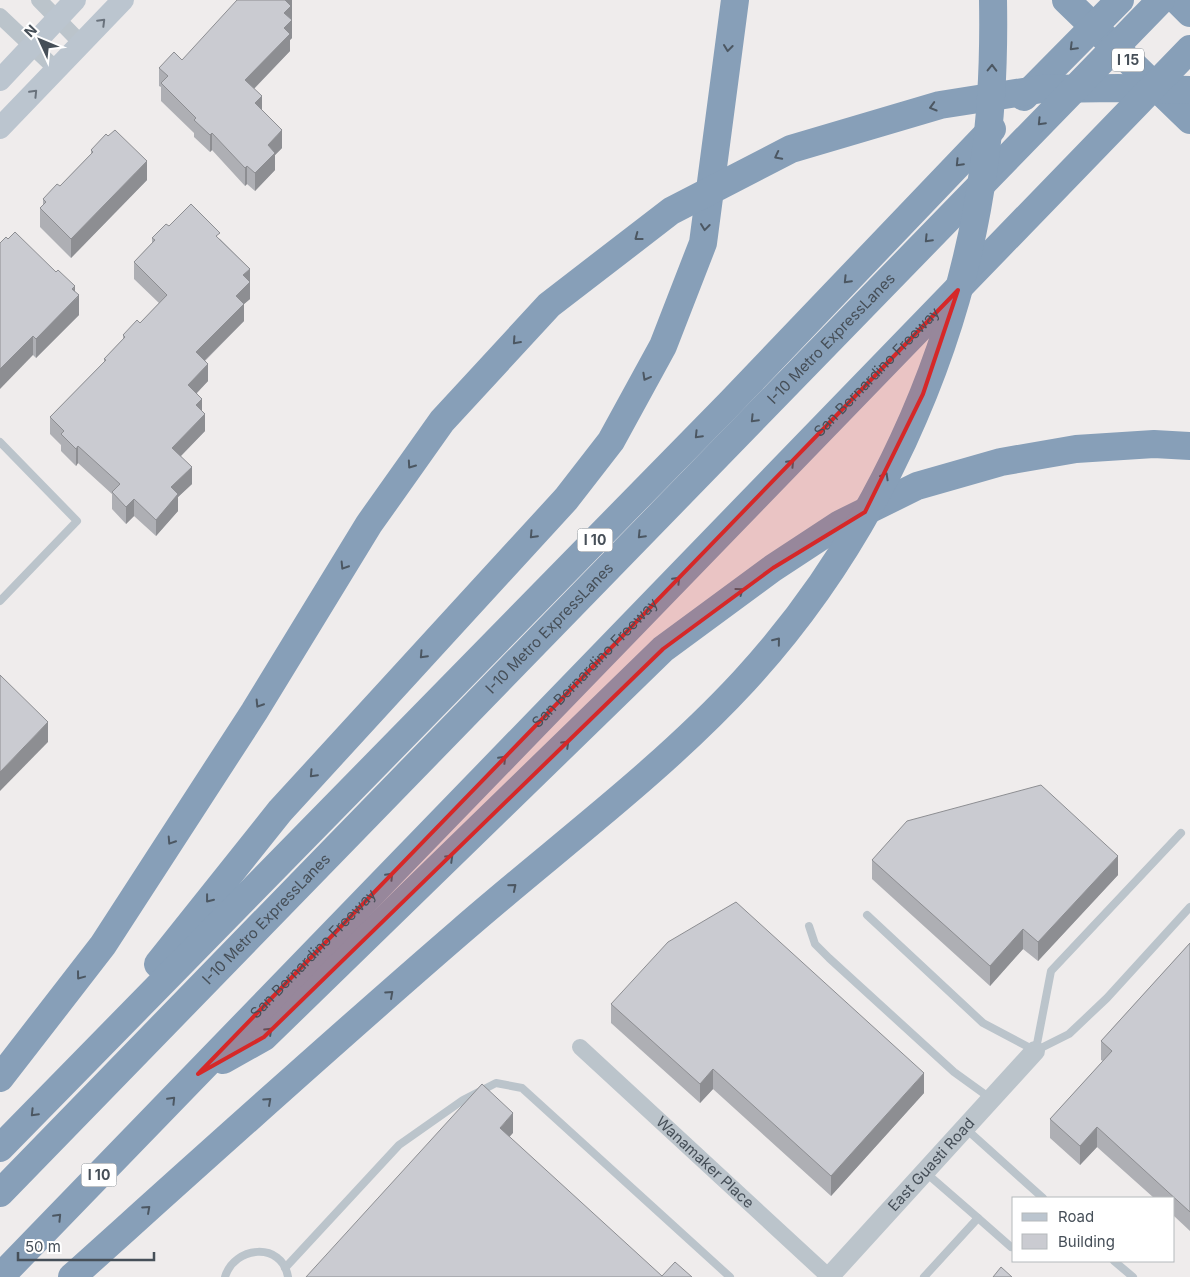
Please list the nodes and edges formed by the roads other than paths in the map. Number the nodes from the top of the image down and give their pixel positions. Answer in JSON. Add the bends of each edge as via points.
{"nodes":[{"id":1,"x":39,"y":0,"type":"edge"},
{"id":2,"x":75,"y":0,"type":"edge"},
{"id":3,"x":123,"y":0,"type":"edge"},
{"id":4,"x":734,"y":0,"type":"edge"},
{"id":5,"x":993,"y":0,"type":"edge"},
{"id":6,"x":1066,"y":0,"type":"edge"},
{"id":7,"x":1120,"y":0,"type":"edge"},
{"id":8,"x":1161,"y":0,"type":"edge"},
{"id":9,"x":1177,"y":0,"type":"edge"},
{"id":10,"x":1190,"y":12,"type":"edge"},
{"id":11,"x":0,"y":16,"type":"edge"},
{"id":12,"x":58,"y":19,"type":"junction"},
{"id":13,"x":81,"y":44,"type":"junction"},
{"id":14,"x":32,"y":46,"type":"junction"},
{"id":15,"x":1190,"y":49,"type":"edge"},
{"id":16,"x":56,"y":69,"type":"junction"},
{"id":17,"x":0,"y":80,"type":"edge"},
{"id":18,"x":1190,"y":90,"type":"edge"},
{"id":19,"x":1190,"y":120,"type":"edge"},
{"id":20,"x":0,"y":128,"type":"edge"},
{"id":21,"x":0,"y":442,"type":"edge"},
{"id":22,"x":1190,"y":446,"type":"edge"},
{"id":23,"x":0,"y":601,"type":"edge"},
{"id":24,"x":1181,"y":833,"type":"dead end"},
{"id":25,"x":1190,"y":906,"type":"edge"},
{"id":26,"x":867,"y":915,"type":"dead end"},
{"id":27,"x":809,"y":926,"type":"dead end"},
{"id":28,"x":580,"y":1047,"type":"dead end"},
{"id":29,"x":1035,"y":1051,"type":"junction"},
{"id":30,"x":198,"y":1074,"type":"junction"},
{"id":31,"x":0,"y":1078,"type":"edge"},
{"id":32,"x":68,"y":1078,"type":"junction"},
{"id":33,"x":992,"y":1099,"type":"junction"},
{"id":34,"x":965,"y":1128,"type":"junction"},
{"id":35,"x":0,"y":1148,"type":"edge"},
{"id":36,"x":925,"y":1172,"type":"junction"},
{"id":37,"x":0,"y":1193,"type":"edge"},
{"id":38,"x":1042,"y":1197,"type":"edge"},
{"id":39,"x":978,"y":1218,"type":"junction"},
{"id":40,"x":1011,"y":1247,"type":"dead end"},
{"id":41,"x":1115,"y":1262,"type":"edge"},
{"id":42,"x":285,"y":1268,"type":"junction"},
{"id":43,"x":0,"y":1276,"type":"edge"},
{"id":44,"x":72,"y":1277,"type":"edge"},
{"id":45,"x":225,"y":1277,"type":"edge"},
{"id":46,"x":288,"y":1277,"type":"edge"},
{"id":47,"x":730,"y":1277,"type":"edge"},
{"id":48,"x":829,"y":1277,"type":"edge"},
{"id":49,"x":924,"y":1277,"type":"edge"},
{"id":50,"x":1133,"y":1277,"type":"edge"}],
"edges":[{"from":1,"to":12,"type":"street"},
{"from":2,"to":12,"type":"main road"},
{"from":13,"to":3,"type":"main road","one_way":true},
{"from":4,"to":32,"type":"highway","one_way":true,"via":[[703,243],[664,346],[611,441],[566,499],[280,811]]},
{"from":44,"to":5,"type":"highway","one_way":true,"via":[[460,931],[662,760],[746,679],[804,607],[853,534],[891,465],[949,322],[969,246],[984,165],[992,76]]},
{"from":6,"to":19,"type":"highway","number":"I 15"},
{"from":7,"to":32,"type":"highway","number":"I 10","one_way":true},
{"from":8,"to":37,"type":"highway","name":"I-10 Metro ExpressLanes","one_way":true},
{"from":9,"to":10,"type":"highway"},
{"from":11,"to":14,"type":"street"},
{"from":12,"to":13,"type":"street"},
{"from":12,"to":14,"type":"main road"},
{"from":13,"to":16,"type":"main road"},
{"from":14,"to":16,"type":"street"},
{"from":14,"to":17,"type":"main road"},
{"from":30,"to":15,"type":"highway","name":"San Bernardino Freeway","number":"I 10","one_way":true},
{"from":20,"to":16,"type":"main road","one_way":true},
{"from":18,"to":31,"type":"highway","one_way":true,"via":[[1042,89],[940,105],[791,150],[671,211],[549,305],[442,421],[369,524],[254,712],[103,945]]},
{"from":21,"to":23,"type":"lane","via":[[77,521]]},
{"from":30,"to":22,"type":"highway","one_way":true,"via":[[264,1037],[663,649],[773,568],[840,524],[917,486],[1001,462],[1076,449],[1154,444]]},
{"from":24,"to":29,"type":"lane","via":[[1051,971]]},
{"from":25,"to":29,"type":"lane","via":[[1107,998],[1069,1034]]},
{"from":26,"to":29,"type":"lane","via":[[982,1023]]},
{"from":27,"to":33,"type":"lane","via":[[815,944],[829,958],[954,1072]]},
{"from":28,"to":48,"type":"street","name":"Wanamaker Place"},
{"from":29,"to":33,"type":"street","name":"East Guasti Road"},
{"from":43,"to":30,"type":"highway","name":"San Bernardino Freeway","number":"I 10","one_way":true},
{"from":32,"to":35,"type":"highway","number":"I 10","one_way":true},
{"from":33,"to":34,"type":"street","name":"East Guasti Road"},
{"from":34,"to":36,"type":"street","name":"East Guasti Road"},
{"from":34,"to":38,"type":"lane"},
{"from":36,"to":39,"type":"lane"},
{"from":36,"to":48,"type":"street","name":"East Guasti Road"},
{"from":39,"to":40,"type":"lane"},
{"from":39,"to":49,"type":"lane"},
{"from":41,"to":50,"type":"lane"},
{"from":42,"to":45,"type":"lane","via":[[274,1256],[252,1251],[233,1261]]},
{"from":42,"to":46,"type":"lane"},
{"from":42,"to":47,"type":"lane","via":[[399,1146],[463,1100],[496,1083],[522,1088]]}]}
